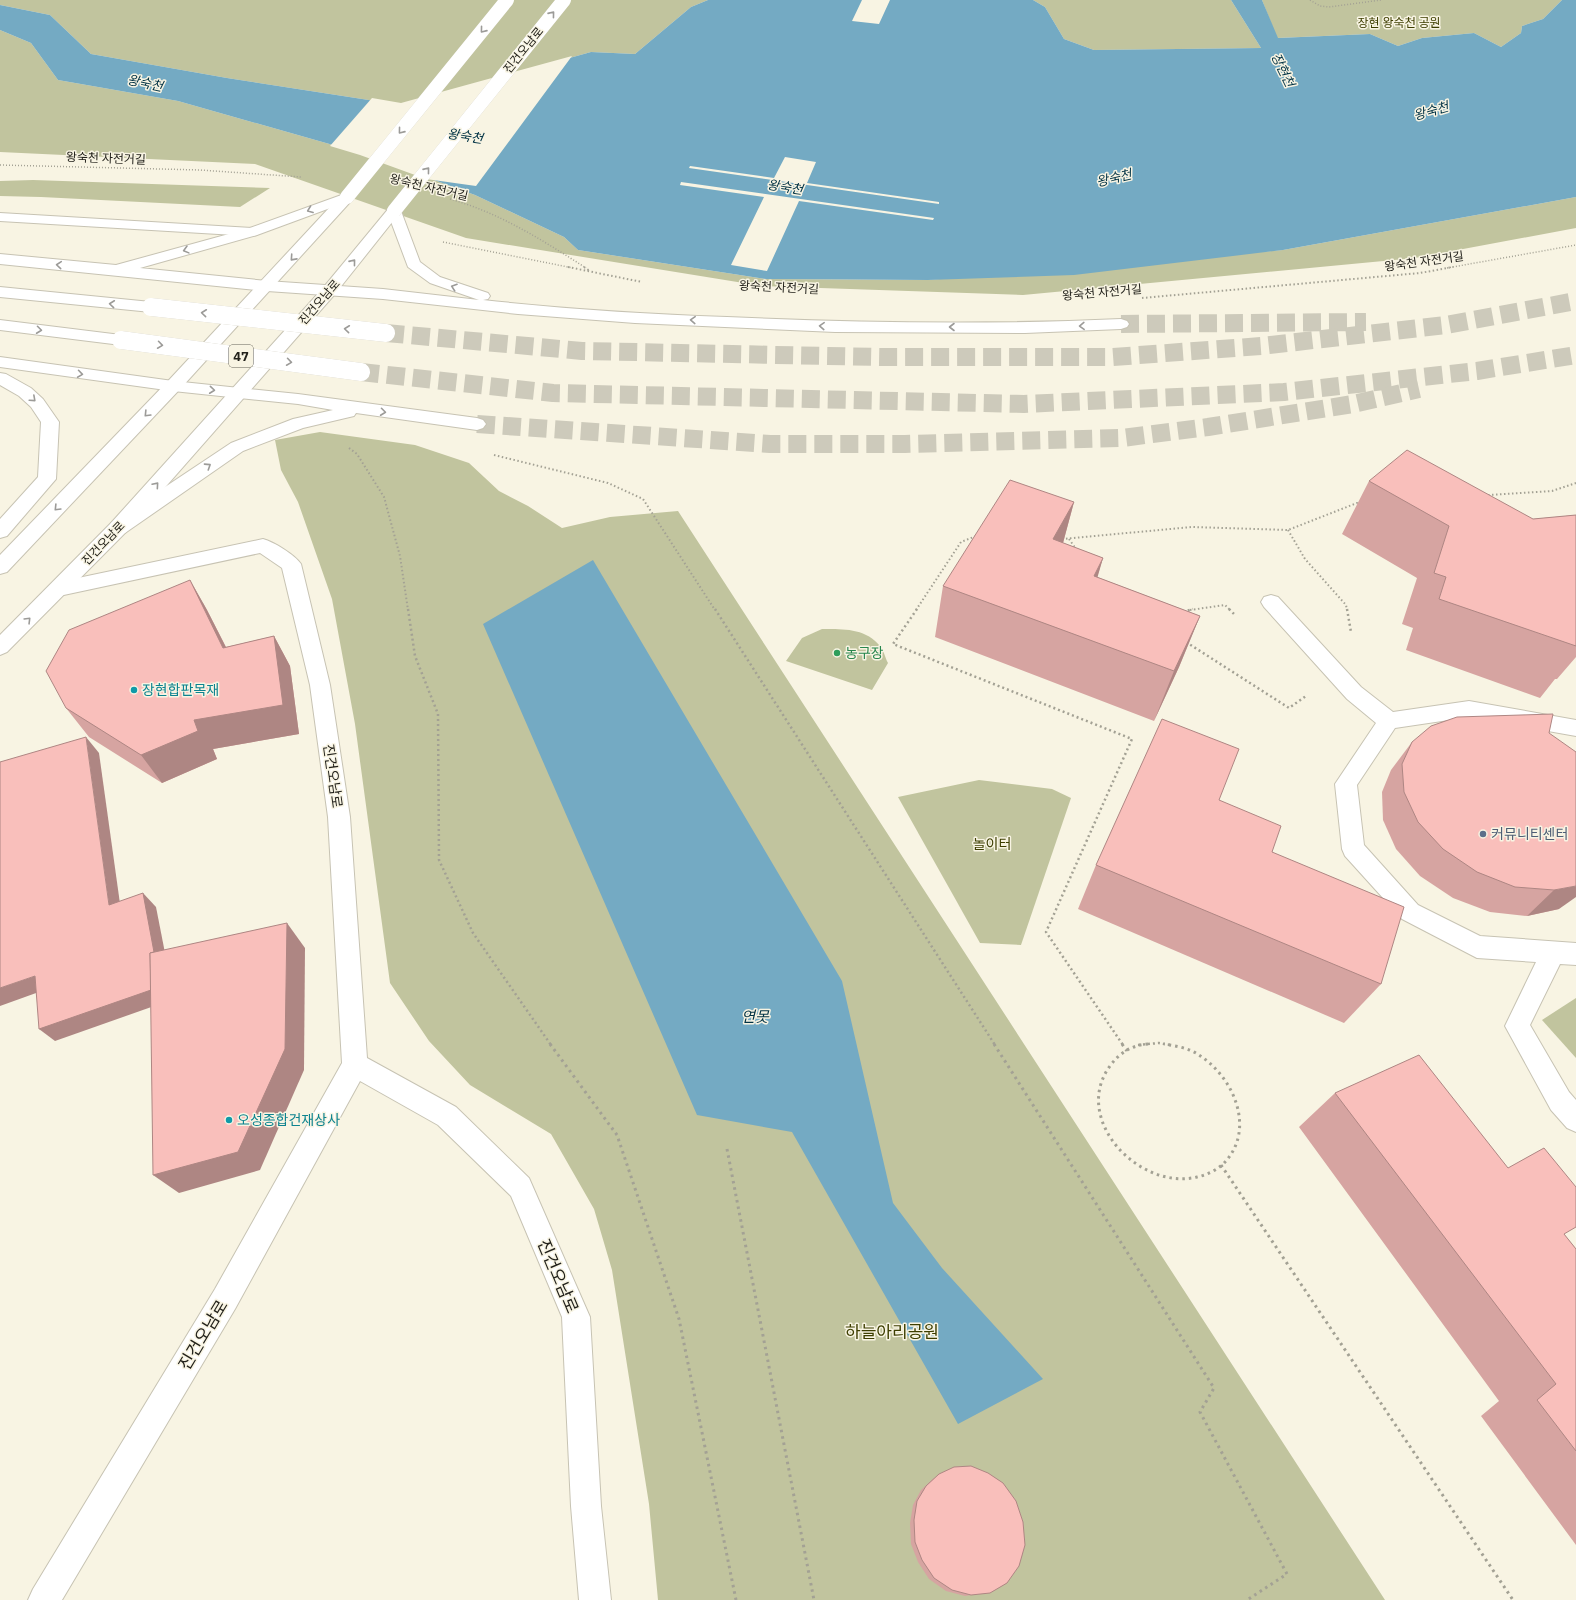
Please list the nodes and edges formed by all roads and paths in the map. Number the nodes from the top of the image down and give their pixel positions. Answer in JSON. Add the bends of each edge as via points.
{"nodes":[{"id":1,"x":508,"y":0,"type":"edge"},
{"id":2,"x":564,"y":0,"type":"edge"},
{"id":3,"x":1310,"y":0,"type":"edge"},
{"id":4,"x":1381,"y":0,"type":"edge"},
{"id":5,"x":0,"y":165,"type":"edge"},
{"id":6,"x":302,"y":178,"type":"dead end"},
{"id":7,"x":347,"y":197,"type":"junction"},
{"id":8,"x":450,"y":199,"type":"dead end"},
{"id":9,"x":394,"y":211,"type":"junction"},
{"id":10,"x":0,"y":217,"type":"edge"},
{"id":11,"x":252,"y":232,"type":"junction"},
{"id":12,"x":402,"y":235,"type":"junction"},
{"id":13,"x":1576,"y":245,"type":"edge"},
{"id":14,"x":0,"y":259,"type":"edge"},
{"id":15,"x":116,"y":270,"type":"junction"},
{"id":16,"x":592,"y":272,"type":"junction"},
{"id":17,"x":646,"y":283,"type":"dead end"},
{"id":18,"x":267,"y":286,"type":"junction"},
{"id":19,"x":329,"y":291,"type":"junction"},
{"id":20,"x":0,"y":292,"type":"edge"},
{"id":21,"x":1138,"y":298,"type":"dead end"},
{"id":22,"x":518,"y":309,"type":"junction"},
{"id":23,"x":1121,"y":324,"type":"tunnel mouth"},
{"id":24,"x":0,"y":325,"type":"edge"},
{"id":25,"x":386,"y":333,"type":"tunnel mouth"},
{"id":26,"x":0,"y":362,"type":"edge"},
{"id":27,"x":361,"y":372,"type":"tunnel mouth"},
{"id":28,"x":0,"y":378,"type":"edge"},
{"id":29,"x":174,"y":386,"type":"junction"},
{"id":30,"x":238,"y":392,"type":"junction"},
{"id":31,"x":363,"y":409,"type":"junction"},
{"id":32,"x":313,"y":419,"type":"junction"},
{"id":33,"x":477,"y":424,"type":"tunnel mouth"},
{"id":34,"x":490,"y":454,"type":"dead end"},
{"id":35,"x":1576,"y":482,"type":"edge"},
{"id":36,"x":1482,"y":495,"type":"edge"},
{"id":37,"x":1364,"y":502,"type":"dead end"},
{"id":38,"x":118,"y":528,"type":"junction"},
{"id":39,"x":1288,"y":530,"type":"junction"},
{"id":40,"x":0,"y":531,"type":"edge"},
{"id":41,"x":978,"y":535,"type":"edge"},
{"id":42,"x":1061,"y":538,"type":"edge"},
{"id":43,"x":1068,"y":540,"type":"junction"},
{"id":44,"x":1078,"y":552,"type":"edge"},
{"id":45,"x":0,"y":567,"type":"edge"},
{"id":46,"x":59,"y":589,"type":"junction"},
{"id":47,"x":1271,"y":602,"type":"dead end"},
{"id":48,"x":1181,"y":613,"type":"edge"},
{"id":49,"x":1237,"y":617,"type":"dead end"},
{"id":50,"x":1186,"y":642,"type":"edge"},
{"id":51,"x":0,"y":647,"type":"edge"},
{"id":52,"x":1334,"y":671,"type":"junction"},
{"id":53,"x":1389,"y":721,"type":"junction"},
{"id":54,"x":1576,"y":728,"type":"edge"},
{"id":55,"x":1564,"y":954,"type":"edge"},
{"id":56,"x":1127,"y":1051,"type":"junction"},
{"id":57,"x":356,"y":1065,"type":"junction"},
{"id":58,"x":1576,"y":1120,"type":"edge"},
{"id":59,"x":727,"y":1149,"type":"dead end"},
{"id":60,"x":1221,"y":1165,"type":"junction"},
{"id":61,"x":44,"y":1600,"type":"edge"},
{"id":62,"x":595,"y":1600,"type":"edge"},
{"id":63,"x":736,"y":1600,"type":"edge"},
{"id":64,"x":814,"y":1600,"type":"edge"},
{"id":65,"x":1248,"y":1600,"type":"edge"},
{"id":66,"x":1513,"y":1600,"type":"edge"}],
"edges":[{"from":1,"to":7,"type":"main road","one_way":true,"bridge":true},
{"from":9,"to":2,"type":"main road","name":"진건오남로","one_way":true,"bridge":true},
{"from":3,"to":4,"type":"path","via":[[1320,6],[1329,7]]},
{"from":5,"to":6,"type":"path","name":"왕숙천 자전거길","via":[[200,170]]},
{"from":7,"to":11,"type":"main road","one_way":true},
{"from":7,"to":18,"type":"main road","one_way":true},
{"from":8,"to":16,"type":"path","name":"왕숙천 자전거길","via":[[465,202],[524,229]]},
{"from":9,"to":12,"type":"main road"},
{"from":19,"to":9,"type":"main road","name":"진건오남로","one_way":true},
{"from":10,"to":11,"type":"main road"},
{"from":11,"to":15,"type":"main road","one_way":true},
{"from":12,"to":16,"type":"path"},
{"from":22,"to":12,"type":"main road","one_way":true,"via":[[435,280],[413,264]]},
{"from":13,"to":21,"type":"path","name":"왕숙천 자전거길","via":[[1420,273]]},
{"from":15,"to":14,"type":"main road","one_way":true},
{"from":15,"to":18,"type":"main road"},
{"from":16,"to":17,"type":"path","name":"왕숙천 자전거길"},
{"from":18,"to":19,"type":"main road"},
{"from":18,"to":29,"type":"main road"},
{"from":19,"to":22,"type":"main road","via":[[383,294]]},
{"from":19,"to":30,"type":"main road","name":"진건오남로"},
{"from":25,"to":20,"type":"main road","one_way":true,"bridge":true},
{"from":23,"to":22,"type":"main road","one_way":true,"via":[[1025,328],[835,327],[635,318]]},
{"from":24,"to":27,"type":"main road","number":"47","one_way":true,"bridge":true},
{"from":26,"to":29,"type":"main road","one_way":true},
{"from":28,"to":40,"type":"main road","one_way":true,"via":[[25,392],[37,403],[50,422],[47,479]]},
{"from":29,"to":30,"type":"main road","one_way":true},
{"from":29,"to":45,"type":"main road","one_way":true},
{"from":30,"to":31,"type":"main road"},
{"from":38,"to":30,"type":"main road","name":"진건오남로","one_way":true},
{"from":31,"to":32,"type":"main road"},
{"from":31,"to":33,"type":"main road","one_way":true},
{"from":38,"to":32,"type":"main road","one_way":true,"via":[[237,447],[277,430]]},
{"from":32,"to":63,"type":"path","via":[[357,454],[384,497],[400,556],[415,656],[438,714],[438,860],[473,933],[535,1024],[617,1135],[679,1319]]},
{"from":34,"to":65,"type":"path","via":[[608,483],[643,499],[652,512],[1214,1388],[1200,1412],[1287,1574]]},
{"from":35,"to":36,"type":"path","via":[[1552,491]]},
{"from":37,"to":39,"type":"path"},
{"from":38,"to":46,"type":"main road","name":"진건오남로"},
{"from":39,"to":43,"type":"path","via":[[1192,527]]},
{"from":39,"to":52,"type":"path","via":[[1305,559],[1346,605],[1354,647]]},
{"from":41,"to":56,"type":"path","via":[[961,542],[893,644],[1132,739],[1046,932]]},
{"from":42,"to":43,"type":"path"},
{"from":43,"to":44,"type":"path"},
{"from":51,"to":46,"type":"main road","name":"진건오남로","one_way":true},
{"from":46,"to":57,"type":"main road","name":"진건오남로","via":[[264,546],[290,564],[320,685],[339,817]]},
{"from":47,"to":52,"type":"main road"},
{"from":48,"to":49,"type":"path","via":[[1195,608],[1225,605]]},
{"from":50,"to":52,"type":"path","via":[[1289,708]]},
{"from":52,"to":53,"type":"main road","via":[[1354,693]]},
{"from":53,"to":54,"type":"main road","via":[[1469,709]]},
{"from":53,"to":55,"type":"main road","via":[[1346,784],[1353,849],[1410,912],[1477,947]]},
{"from":55,"to":58,"type":"main road","via":[[1517,1026],[1560,1101]]},
{"from":56,"to":60,"type":"path","via":[[1137,1045],[1159,1043],[1182,1047],[1203,1058],[1221,1074],[1234,1094],[1240,1116],[1239,1138],[1230,1157]]},
{"from":56,"to":60,"type":"path","via":[[1119,1055],[1105,1071],[1098,1091],[1099,1112],[1108,1135],[1124,1156],[1144,1170],[1168,1178],[1192,1179],[1214,1171]]},
{"from":57,"to":61,"type":"main road","name":"진건오남로","via":[[225,1299]]},
{"from":57,"to":62,"type":"main road","name":"진건오남로","via":[[447,1116],[520,1187],[576,1317],[586,1506]]},
{"from":59,"to":64,"type":"path"},
{"from":60,"to":66,"type":"path"}]}
